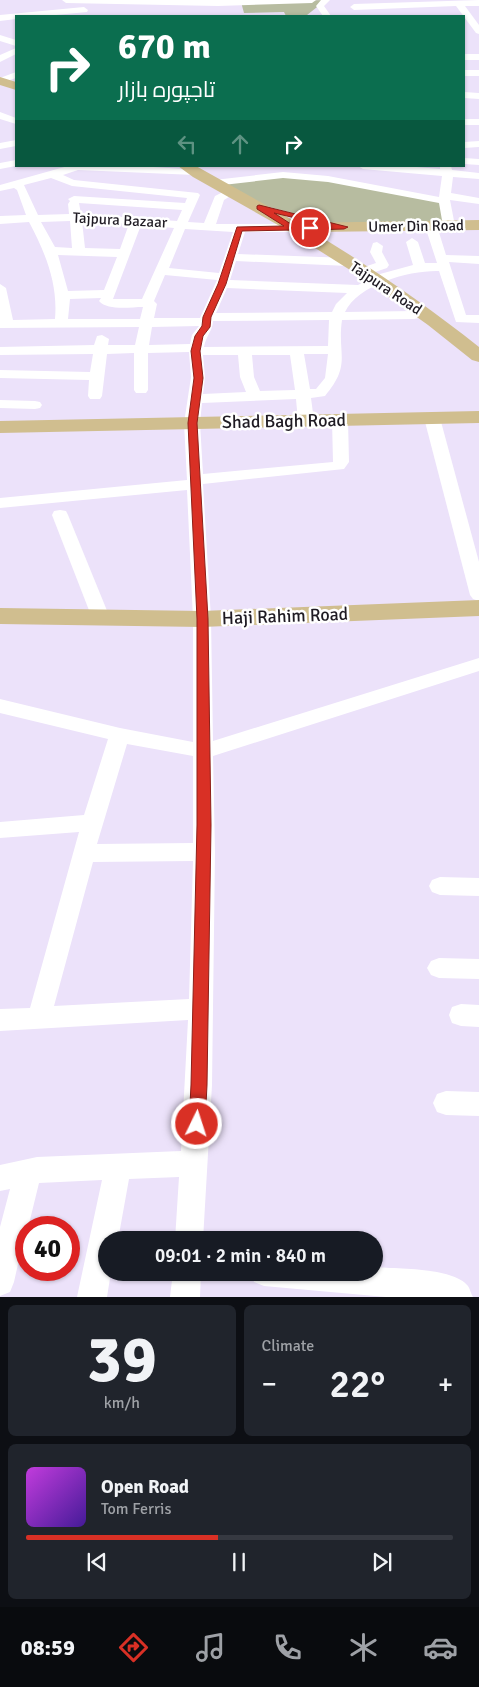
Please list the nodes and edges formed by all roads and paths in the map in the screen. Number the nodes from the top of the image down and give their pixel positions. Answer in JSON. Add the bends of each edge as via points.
{"nodes":[{"id":1,"x":66,"y":0,"type":"edge"},
{"id":2,"x":90,"y":0,"type":"edge"},
{"id":3,"x":312,"y":0,"type":"edge"},
{"id":4,"x":326,"y":0,"type":"edge"},
{"id":5,"x":219,"y":1,"type":"edge"},
{"id":6,"x":412,"y":2,"type":"edge"},
{"id":7,"x":444,"y":2,"type":"edge"},
{"id":8,"x":461,"y":2,"type":"edge"},
{"id":9,"x":352,"y":3,"type":"edge"},
{"id":10,"x":479,"y":3,"type":"edge"},
{"id":11,"x":214,"y":12,"type":"dead end"},
{"id":12,"x":32,"y":15,"type":"edge"},
{"id":13,"x":326,"y":15,"type":"edge"},
{"id":14,"x":361,"y":15,"type":"edge"},
{"id":15,"x":421,"y":15,"type":"edge"},
{"id":16,"x":15,"y":17,"type":"edge"},
{"id":17,"x":0,"y":18,"type":"edge"},
{"id":18,"x":472,"y":27,"type":"edge"},
{"id":19,"x":0,"y":38,"type":"edge"},
{"id":20,"x":11,"y":50,"type":"edge"},
{"id":21,"x":465,"y":57,"type":"edge"},
{"id":22,"x":479,"y":57,"type":"edge"},
{"id":23,"x":465,"y":73,"type":"edge"},
{"id":24,"x":479,"y":73,"type":"edge"},
{"id":25,"x":15,"y":75,"type":"edge"},
{"id":26,"x":1,"y":81,"type":"edge"},
{"id":27,"x":15,"y":86,"type":"edge"},
{"id":28,"x":465,"y":88,"type":"edge"},
{"id":29,"x":479,"y":88,"type":"edge"},
{"id":30,"x":465,"y":95,"type":"edge"},
{"id":31,"x":479,"y":96,"type":"edge"},
{"id":32,"x":479,"y":104,"type":"edge"},
{"id":33,"x":465,"y":105,"type":"edge"},
{"id":34,"x":0,"y":115,"type":"edge"},
{"id":35,"x":15,"y":122,"type":"edge"},
{"id":36,"x":465,"y":122,"type":"edge"},
{"id":37,"x":479,"y":122,"type":"edge"},
{"id":38,"x":15,"y":123,"type":"edge"},
{"id":39,"x":0,"y":127,"type":"edge"},
{"id":40,"x":15,"y":143,"type":"edge"},
{"id":41,"x":479,"y":144,"type":"edge"},
{"id":42,"x":465,"y":145,"type":"edge"},
{"id":43,"x":0,"y":146,"type":"edge"},
{"id":44,"x":465,"y":162,"type":"edge"},
{"id":45,"x":479,"y":162,"type":"edge"},
{"id":46,"x":15,"y":163,"type":"edge"},
{"id":47,"x":0,"y":166,"type":"edge"},
{"id":48,"x":384,"y":167,"type":"edge"},
{"id":49,"x":195,"y":169,"type":"edge"},
{"id":50,"x":446,"y":170,"type":"edge"},
{"id":51,"x":56,"y":171,"type":"edge"},
{"id":52,"x":479,"y":176,"type":"edge"},
{"id":53,"x":72,"y":183,"type":"junction"},
{"id":54,"x":214,"y":183,"type":"junction"},
{"id":55,"x":17,"y":184,"type":"junction"},
{"id":56,"x":0,"y":188,"type":"edge"},
{"id":57,"x":471,"y":188,"type":"dead end"},
{"id":58,"x":231,"y":192,"type":"junction"},
{"id":59,"x":445,"y":194,"type":"junction"},
{"id":60,"x":74,"y":199,"type":"junction"},
{"id":61,"x":479,"y":201,"type":"edge"},
{"id":62,"x":188,"y":207,"type":"junction"},
{"id":63,"x":259,"y":208,"type":"junction"},
{"id":64,"x":75,"y":217,"type":"junction"},
{"id":65,"x":33,"y":218,"type":"junction"},
{"id":66,"x":0,"y":220,"type":"edge"},
{"id":67,"x":137,"y":220,"type":"junction"},
{"id":68,"x":181,"y":224,"type":"junction"},
{"id":69,"x":479,"y":225,"type":"edge"},
{"id":70,"x":208,"y":226,"type":"junction"},
{"id":71,"x":431,"y":226,"type":"junction"},
{"id":72,"x":449,"y":226,"type":"junction"},
{"id":73,"x":344,"y":227,"type":"junction"},
{"id":74,"x":293,"y":228,"type":"junction"},
{"id":75,"x":240,"y":229,"type":"junction"},
{"id":76,"x":412,"y":242,"type":"dead end"},
{"id":77,"x":377,"y":246,"type":"dead end"},
{"id":78,"x":51,"y":251,"type":"junction"},
{"id":79,"x":79,"y":252,"type":"junction"},
{"id":80,"x":124,"y":253,"type":"junction"},
{"id":81,"x":230,"y":257,"type":"junction"},
{"id":82,"x":479,"y":260,"type":"edge"},
{"id":83,"x":348,"y":262,"type":"junction"},
{"id":84,"x":443,"y":262,"type":"junction"},
{"id":85,"x":420,"y":267,"type":"junction"},
{"id":86,"x":161,"y":271,"type":"junction"},
{"id":87,"x":369,"y":276,"type":"junction"},
{"id":88,"x":223,"y":280,"type":"junction"},
{"id":89,"x":0,"y":288,"type":"edge"},
{"id":90,"x":358,"y":289,"type":"junction"},
{"id":91,"x":108,"y":294,"type":"junction"},
{"id":92,"x":62,"y":295,"type":"junction"},
{"id":93,"x":1,"y":302,"type":"edge"},
{"id":94,"x":147,"y":303,"type":"junction"},
{"id":95,"x":430,"y":316,"type":"junction"},
{"id":96,"x":336,"y":318,"type":"junction"},
{"id":97,"x":207,"y":319,"type":"junction"},
{"id":98,"x":461,"y":319,"type":"junction"},
{"id":99,"x":479,"y":319,"type":"edge"},
{"id":100,"x":104,"y":322,"type":"junction"},
{"id":101,"x":147,"y":322,"type":"junction"},
{"id":102,"x":54,"y":323,"type":"junction"},
{"id":103,"x":3,"y":324,"type":"edge"},
{"id":104,"x":141,"y":349,"type":"junction"},
{"id":105,"x":100,"y":350,"type":"junction"},
{"id":106,"x":196,"y":350,"type":"junction"},
{"id":107,"x":335,"y":350,"type":"junction"},
{"id":108,"x":0,"y":351,"type":"edge"},
{"id":109,"x":44,"y":351,"type":"junction"},
{"id":110,"x":245,"y":351,"type":"junction"},
{"id":111,"x":296,"y":351,"type":"junction"},
{"id":112,"x":479,"y":356,"type":"edge"},
{"id":113,"x":0,"y":374,"type":"edge"},
{"id":114,"x":39,"y":376,"type":"junction"},
{"id":115,"x":96,"y":376,"type":"junction"},
{"id":116,"x":141,"y":390,"type":"dead end"},
{"id":117,"x":95,"y":396,"type":"dead end"},
{"id":118,"x":301,"y":396,"type":"junction"},
{"id":119,"x":255,"y":397,"type":"junction"},
{"id":120,"x":196,"y":400,"type":"junction"},
{"id":121,"x":0,"y":404,"type":"edge"},
{"id":122,"x":35,"y":405,"type":"dead end"},
{"id":123,"x":479,"y":417,"type":"edge"},
{"id":124,"x":432,"y":418,"type":"junction"},
{"id":125,"x":340,"y":420,"type":"junction"},
{"id":126,"x":306,"y":421,"type":"junction"},
{"id":127,"x":192,"y":423,"type":"junction"},
{"id":128,"x":0,"y":427,"type":"edge"},
{"id":129,"x":195,"y":482,"type":"junction"},
{"id":130,"x":0,"y":503,"type":"edge"},
{"id":131,"x":60,"y":515,"type":"dead end"},
{"id":132,"x":479,"y":595,"type":"edge"},
{"id":133,"x":479,"y":608,"type":"edge"},
{"id":134,"x":0,"y":616,"type":"edge"},
{"id":135,"x":101,"y":618,"type":"junction"},
{"id":136,"x":202,"y":619,"type":"junction"},
{"id":137,"x":479,"y":664,"type":"edge"},
{"id":138,"x":0,"y":706,"type":"edge"},
{"id":139,"x":120,"y":735,"type":"junction"},
{"id":140,"x":204,"y":751,"type":"junction"},
{"id":141,"x":92,"y":823,"type":"junction"},
{"id":142,"x":0,"y":830,"type":"edge"},
{"id":143,"x":204,"y":852,"type":"junction"},
{"id":144,"x":84,"y":853,"type":"junction"},
{"id":145,"x":440,"y":886,"type":"dead end"},
{"id":146,"x":479,"y":886,"type":"edge"},
{"id":147,"x":439,"y":968,"type":"dead end"},
{"id":148,"x":479,"y":969,"type":"edge"},
{"id":149,"x":201,"y":1008,"type":"junction"},
{"id":150,"x":39,"y":1018,"type":"junction"},
{"id":151,"x":0,"y":1020,"type":"edge"},
{"id":152,"x":446,"y":1103,"type":"dead end"},
{"id":153,"x":479,"y":1104,"type":"edge"},
{"id":154,"x":194,"y":1163,"type":"junction"},
{"id":155,"x":118,"y":1166,"type":"junction"},
{"id":156,"x":28,"y":1172,"type":"junction"},
{"id":157,"x":0,"y":1178,"type":"edge"},
{"id":158,"x":190,"y":1231,"type":"edge"},
{"id":159,"x":186,"y":1281,"type":"edge"},
{"id":160,"x":368,"y":1281,"type":"edge"},
{"id":161,"x":0,"y":1282,"type":"edge"},
{"id":162,"x":92,"y":1297,"type":"edge"},
{"id":163,"x":185,"y":1297,"type":"edge"},
{"id":164,"x":458,"y":1297,"type":"edge"}],
"edges":[{"from":1,"to":2,"type":"street"},
{"from":2,"to":5,"type":"street"},
{"from":2,"to":12,"type":"street","via":[[86,10]]},
{"from":3,"to":5,"type":"street"},
{"from":4,"to":13,"type":"street","via":[[320,6]]},
{"from":5,"to":11,"type":"street"},
{"from":6,"to":7,"type":"street"},
{"from":6,"to":9,"type":"street"},
{"from":6,"to":15,"type":"street"},
{"from":7,"to":8,"type":"street"},
{"from":8,"to":10,"type":"street"},
{"from":8,"to":18,"type":"street"},
{"from":9,"to":14,"type":"street"},
{"from":16,"to":17,"type":"street"},
{"from":19,"to":20,"type":"street"},
{"from":21,"to":22,"type":"street"},
{"from":23,"to":24,"type":"street"},
{"from":25,"to":26,"type":"street"},
{"from":26,"to":27,"type":"main road"},
{"from":28,"to":29,"type":"street"},
{"from":30,"to":31,"type":"street"},
{"from":32,"to":33,"type":"street"},
{"from":34,"to":35,"type":"street"},
{"from":36,"to":37,"type":"street"},
{"from":38,"to":39,"type":"street"},
{"from":40,"to":43,"type":"street"},
{"from":41,"to":42,"type":"street"},
{"from":44,"to":45,"type":"street"},
{"from":46,"to":47,"type":"street"},
{"from":48,"to":50,"type":"street"},
{"from":49,"to":51,"type":"street","via":[[78,167]]},
{"from":49,"to":54,"type":"main road","name":"Tajpura Road"},
{"from":50,"to":52,"type":"street"},
{"from":50,"to":59,"type":"street"},
{"from":51,"to":53,"type":"street"},
{"from":51,"to":55,"type":"street"},
{"from":53,"to":60,"type":"street"},
{"from":53,"to":62,"type":"street","via":[[194,194]]},
{"from":54,"to":58,"type":"main road","name":"Tajpura Road"},
{"from":54,"to":59,"type":"street","via":[[284,176]]},
{"from":55,"to":56,"type":"street"},
{"from":55,"to":65,"type":"street"},
{"from":57,"to":59,"type":"street"},
{"from":58,"to":63,"type":"main road","name":"Tajpura Road"},
{"from":58,"to":70,"type":"street","via":[[219,198]]},
{"from":59,"to":61,"type":"street"},
{"from":59,"to":72,"type":"street"},
{"from":60,"to":62,"type":"street"},
{"from":60,"to":64,"type":"street"},
{"from":62,"to":68,"type":"street"},
{"from":63,"to":73,"type":"main road"},
{"from":63,"to":74,"type":"main road","name":"Tajpura Road"},
{"from":64,"to":65,"type":"street","name":"Tajpura Bazaar"},
{"from":64,"to":67,"type":"street","name":"Tajpura Bazaar"},
{"from":64,"to":79,"type":"street"},
{"from":65,"to":66,"type":"street","name":"Tajpura Bazaar"},
{"from":65,"to":78,"type":"street"},
{"from":67,"to":68,"type":"street","name":"Tajpura Bazaar"},
{"from":67,"to":80,"type":"street"},
{"from":68,"to":70,"type":"street","name":"Tajpura Bazaar"},
{"from":68,"to":86,"type":"street"},
{"from":69,"to":72,"type":"main road","name":"Umer Din Road"},
{"from":70,"to":75,"type":"street","name":"Tajpura Bazaar"},
{"from":71,"to":72,"type":"main road","name":"Umer Din Road"},
{"from":71,"to":73,"type":"main road","name":"Umer Din Road"},
{"from":71,"to":84,"type":"street"},
{"from":73,"to":74,"type":"main road","name":"Umer Din Road"},
{"from":74,"to":75,"type":"street"},
{"from":74,"to":83,"type":"main road","name":"Tajpura Road"},
{"from":75,"to":81,"type":"street"},
{"from":76,"to":85,"type":"street"},
{"from":77,"to":87,"type":"street","via":[[376,252],[383,265]]},
{"from":78,"to":79,"type":"street"},
{"from":78,"to":92,"type":"street"},
{"from":79,"to":80,"type":"street"},
{"from":80,"to":91,"type":"street"},
{"from":81,"to":83,"type":"street"},
{"from":81,"to":88,"type":"street"},
{"from":82,"to":84,"type":"street"},
{"from":83,"to":87,"type":"main road","name":"Tajpura Road"},
{"from":84,"to":85,"type":"street"},
{"from":84,"to":98,"type":"street"},
{"from":85,"to":87,"type":"street"},
{"from":86,"to":88,"type":"street"},
{"from":86,"to":94,"type":"street"},
{"from":87,"to":90,"type":"street"},
{"from":87,"to":95,"type":"main road","name":"Tajpura Road"},
{"from":88,"to":90,"type":"street"},
{"from":88,"to":97,"type":"street"},
{"from":89,"to":93,"type":"street"},
{"from":90,"to":96,"type":"street","via":[[340,307]]},
{"from":91,"to":92,"type":"street"},
{"from":91,"to":94,"type":"street","via":[[107,302]]},
{"from":92,"to":102,"type":"street"},
{"from":93,"to":103,"type":"street"},
{"from":94,"to":101,"type":"street","via":[[150,304]]},
{"from":95,"to":96,"type":"street"},
{"from":95,"to":98,"type":"street"},
{"from":95,"to":112,"type":"main road","name":"Tajpura Road"},
{"from":96,"to":97,"type":"street"},
{"from":96,"to":107,"type":"street"},
{"from":97,"to":101,"type":"street"},
{"from":97,"to":106,"type":"street"},
{"from":98,"to":99,"type":"street"},
{"from":100,"to":101,"type":"street"},
{"from":100,"to":102,"type":"street"},
{"from":100,"to":105,"type":"street"},
{"from":101,"to":104,"type":"street"},
{"from":102,"to":103,"type":"street"},
{"from":102,"to":109,"type":"street"},
{"from":104,"to":105,"type":"street"},
{"from":104,"to":106,"type":"street"},
{"from":104,"to":116,"type":"street"},
{"from":105,"to":109,"type":"street"},
{"from":105,"to":115,"type":"street"},
{"from":106,"to":110,"type":"street"},
{"from":106,"to":120,"type":"street"},
{"from":107,"to":111,"type":"street"},
{"from":107,"to":118,"type":"street","via":[[332,378],[320,394]]},
{"from":108,"to":109,"type":"street"},
{"from":109,"to":114,"type":"street"},
{"from":110,"to":111,"type":"street"},
{"from":110,"to":119,"type":"street","via":[[247,377]]},
{"from":111,"to":118,"type":"street","via":[[301,367]]},
{"from":113,"to":114,"type":"street"},
{"from":114,"to":115,"type":"street"},
{"from":115,"to":117,"type":"street"},
{"from":118,"to":119,"type":"street"},
{"from":118,"to":126,"type":"street"},
{"from":119,"to":120,"type":"street"},
{"from":120,"to":127,"type":"street"},
{"from":121,"to":122,"type":"street"},
{"from":123,"to":124,"type":"main road","name":"Shad Bagh Road"},
{"from":124,"to":125,"type":"main road","name":"Shad Bagh Road"},
{"from":124,"to":132,"type":"street"},
{"from":125,"to":126,"type":"main road","name":"Shad Bagh Road"},
{"from":125,"to":129,"type":"street","via":[[341,462],[338,466]]},
{"from":126,"to":127,"type":"main road","name":"Shad Bagh Road"},
{"from":127,"to":128,"type":"main road","name":"Shad Bagh Road"},
{"from":127,"to":129,"type":"street"},
{"from":129,"to":130,"type":"street"},
{"from":129,"to":136,"type":"street"},
{"from":131,"to":135,"type":"street"},
{"from":133,"to":136,"type":"main road","name":"Haji Rahim Road"},
{"from":134,"to":135,"type":"main road","name":"Haji Rahim Road"},
{"from":135,"to":136,"type":"main road","name":"Haji Rahim Road"},
{"from":136,"to":140,"type":"street"},
{"from":137,"to":140,"type":"street"},
{"from":138,"to":139,"type":"street"},
{"from":139,"to":140,"type":"street"},
{"from":139,"to":141,"type":"street"},
{"from":140,"to":143,"type":"street"},
{"from":141,"to":142,"type":"street"},
{"from":141,"to":144,"type":"street"},
{"from":143,"to":144,"type":"street"},
{"from":143,"to":149,"type":"street"},
{"from":144,"to":150,"type":"street"},
{"from":145,"to":146,"type":"street"},
{"from":147,"to":148,"type":"street"},
{"from":149,"to":150,"type":"street"},
{"from":149,"to":154,"type":"street"},
{"from":150,"to":151,"type":"street"},
{"from":152,"to":153,"type":"street"},
{"from":154,"to":155,"type":"street"},
{"from":154,"to":158,"type":"street"},
{"from":155,"to":156,"type":"street"},
{"from":155,"to":162,"type":"street"},
{"from":156,"to":157,"type":"street"},
{"from":156,"to":161,"type":"street"},
{"from":159,"to":163,"type":"street"},
{"from":160,"to":164,"type":"street","via":[[438,1287]]}]}
